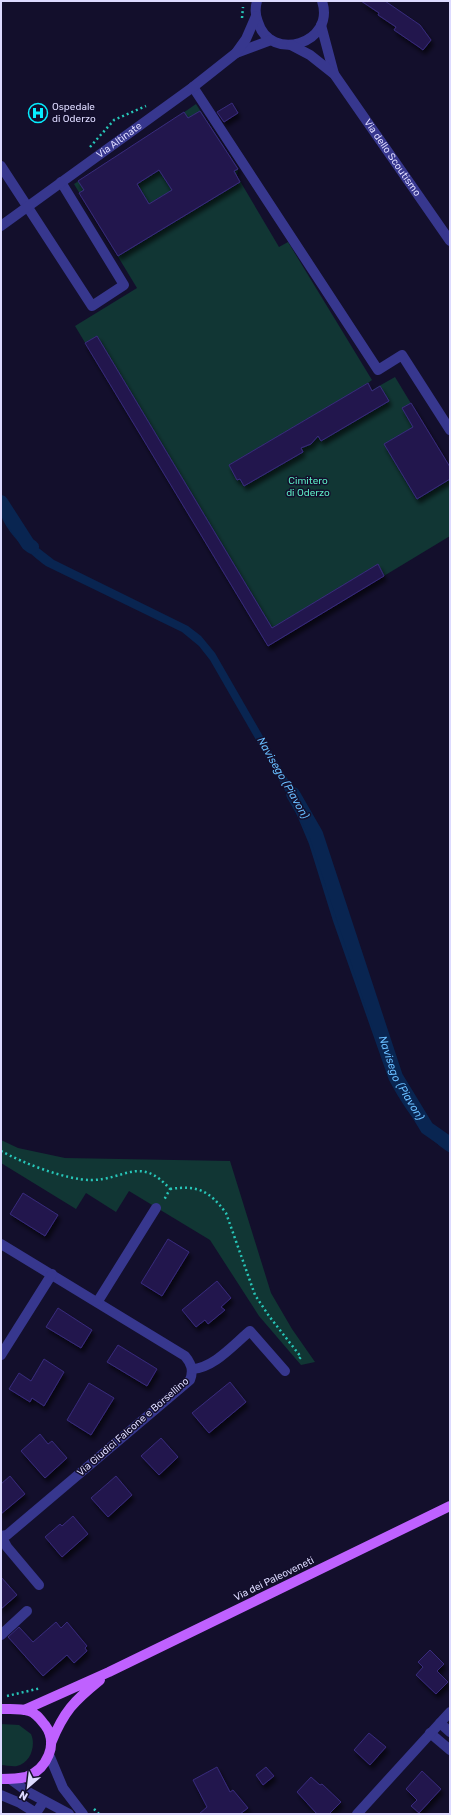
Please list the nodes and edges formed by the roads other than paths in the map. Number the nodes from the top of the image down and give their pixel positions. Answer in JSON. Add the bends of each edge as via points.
{"nodes":[{"id":1,"x":257,"y":1,"type":"edge"},
{"id":2,"x":324,"y":2,"type":"edge"},
{"id":3,"x":256,"y":16,"type":"junction"},
{"id":4,"x":321,"y":25,"type":"junction"},
{"id":5,"x":271,"y":40,"type":"junction"},
{"id":6,"x":291,"y":45,"type":"junction"},
{"id":7,"x":236,"y":53,"type":"junction"},
{"id":8,"x":334,"y":74,"type":"junction"},
{"id":9,"x":193,"y":86,"type":"junction"},
{"id":10,"x":1,"y":166,"type":"edge"},
{"id":11,"x":62,"y":182,"type":"junction"},
{"id":12,"x":28,"y":206,"type":"junction"},
{"id":13,"x":1,"y":226,"type":"edge"},
{"id":14,"x":450,"y":241,"type":"edge"},
{"id":15,"x":450,"y":430,"type":"edge"},
{"id":16,"x":156,"y":1208,"type":"road end"},
{"id":17,"x":1,"y":1244,"type":"edge"},
{"id":18,"x":52,"y":1274,"type":"junction"},
{"id":19,"x":98,"y":1302,"type":"junction"},
{"id":20,"x":1,"y":1355,"type":"edge"},
{"id":21,"x":192,"y":1368,"type":"junction"},
{"id":22,"x":285,"y":1371,"type":"dead end"},
{"id":23,"x":450,"y":1506,"type":"edge"},
{"id":24,"x":1,"y":1536,"type":"edge"},
{"id":25,"x":39,"y":1585,"type":"dead end"},
{"id":26,"x":27,"y":1611,"type":"dead end"},
{"id":27,"x":1,"y":1635,"type":"edge"},
{"id":28,"x":110,"y":1672,"type":"junction"},
{"id":29,"x":1,"y":1709,"type":"edge"},
{"id":30,"x":24,"y":1710,"type":"junction"},
{"id":31,"x":450,"y":1712,"type":"edge"},
{"id":32,"x":440,"y":1723,"type":"junction"},
{"id":33,"x":450,"y":1732,"type":"edge"},
{"id":34,"x":430,"y":1733,"type":"junction"},
{"id":35,"x":51,"y":1744,"type":"junction"},
{"id":36,"x":450,"y":1750,"type":"edge"},
{"id":37,"x":50,"y":1757,"type":"junction"},
{"id":38,"x":6,"y":1779,"type":"edge"},
{"id":39,"x":1,"y":1795,"type":"edge"},
{"id":40,"x":44,"y":1801,"type":"junction"},
{"id":41,"x":69,"y":1814,"type":"edge"},
{"id":42,"x":83,"y":1814,"type":"edge"},
{"id":43,"x":357,"y":1814,"type":"edge"}],
"edges":[{"from":1,"to":3,"type":"street","name":"Via Altinate"},
{"from":2,"to":4,"type":"street"},
{"from":3,"to":5,"type":"street","via":[[261,29]]},
{"from":3,"to":7,"type":"street","name":"Via Altinate","via":[[246,39]]},
{"from":4,"to":6,"type":"street","via":[[309,39]]},
{"from":4,"to":8,"type":"street","name":"Via dello Scoutismo"},
{"from":5,"to":6,"type":"street"},
{"from":5,"to":7,"type":"street","name":"Via Altinate"},
{"from":6,"to":8,"type":"street","name":"Via dello Scoutismo","via":[[310,55]]},
{"from":7,"to":9,"type":"street","name":"Via Altinate"},
{"from":8,"to":14,"type":"street","name":"Via dello Scoutismo"},
{"from":9,"to":11,"type":"street","name":"Via Altinate"},
{"from":9,"to":15,"type":"street","via":[[378,370],[402,355]]},
{"from":10,"to":12,"type":"street"},
{"from":11,"to":12,"type":"street","name":"Via Altinate"},
{"from":11,"to":12,"type":"street","via":[[124,285],[92,306]]},
{"from":12,"to":13,"type":"street","name":"Via Altinate"},
{"from":16,"to":19,"type":"street"},
{"from":17,"to":18,"type":"street","name":"Via Giudici Falcone e Borsellino"},
{"from":18,"to":19,"type":"street","name":"Via Giudici Falcone e Borsellino"},
{"from":18,"to":20,"type":"street"},
{"from":19,"to":21,"type":"street","name":"Via Giudici Falcone e Borsellino","via":[[185,1356]]},
{"from":21,"to":22,"type":"street","via":[[200,1368],[212,1362],[250,1331]]},
{"from":21,"to":24,"type":"street","name":"Via Giudici Falcone e Borsellino","via":[[190,1380],[7,1535]]},
{"from":23,"to":28,"type":"main road","name":"Via dei Paleoveneti"},
{"from":24,"to":25,"type":"street"},
{"from":26,"to":27,"type":"street"},
{"from":28,"to":30,"type":"main road","name":"Via dei Paleoveneti"},
{"from":28,"to":35,"type":"main road","name":"Via dei Paleoveneti","via":[[75,1701],[63,1718]]},
{"from":29,"to":30,"type":"main road"},
{"from":30,"to":35,"type":"main road","via":[[30,1711],[40,1719],[48,1730]]},
{"from":31,"to":32,"type":"street"},
{"from":32,"to":33,"type":"street"},
{"from":32,"to":34,"type":"street"},
{"from":34,"to":36,"type":"street"},
{"from":34,"to":43,"type":"street"},
{"from":35,"to":37,"type":"main road"},
{"from":37,"to":38,"type":"main road","via":[[27,1776]]},
{"from":37,"to":42,"type":"street","via":[[63,1788]]},
{"from":38,"to":40,"type":"street"},
{"from":39,"to":40,"type":"street","via":[[36,1813]]},
{"from":40,"to":41,"type":"street"}]}
